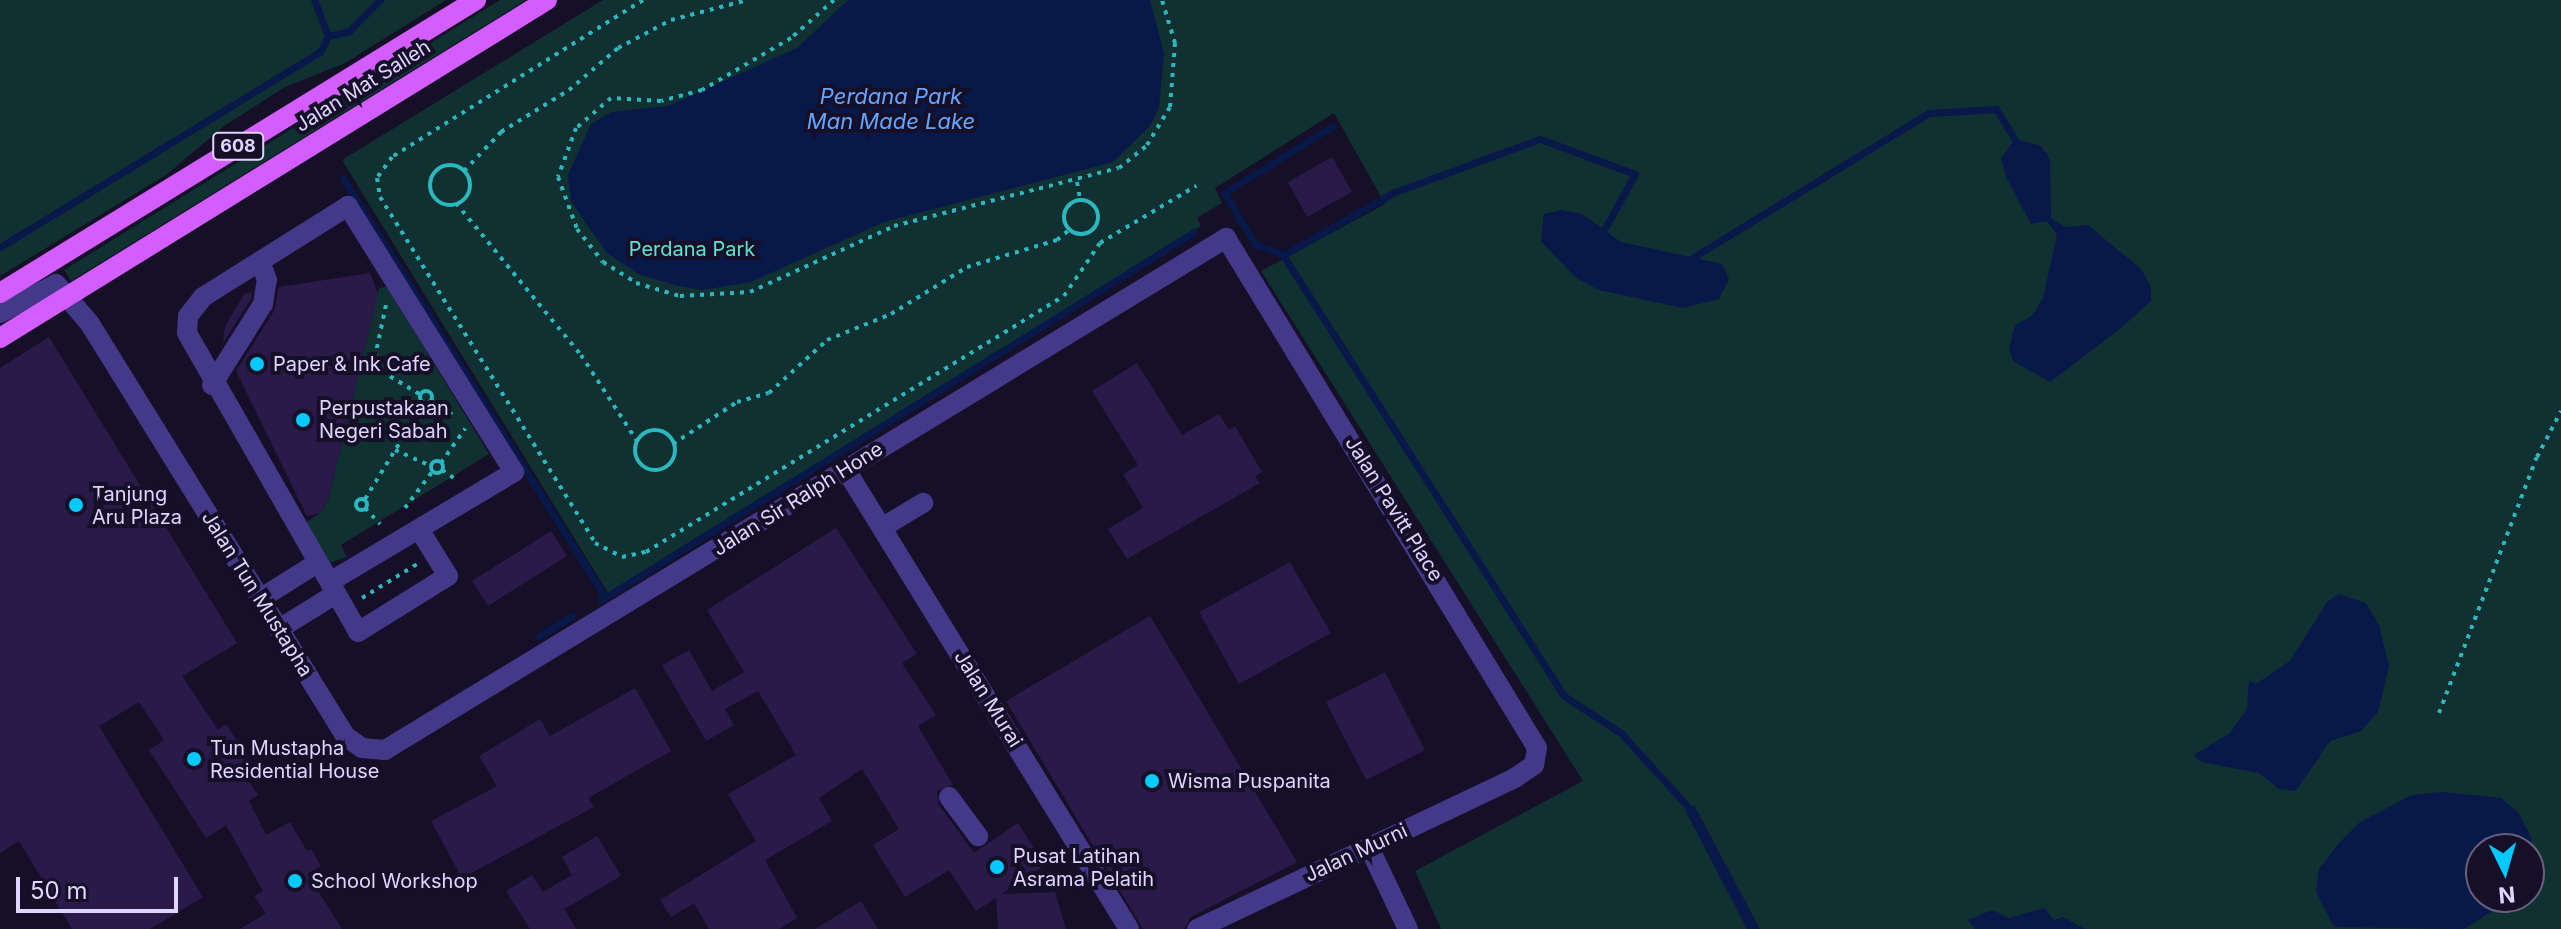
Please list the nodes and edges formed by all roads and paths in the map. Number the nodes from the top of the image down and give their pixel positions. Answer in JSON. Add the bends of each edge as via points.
{"nodes":[{"id":1,"x":476,"y":0,"type":"edge"},
{"id":2,"x":547,"y":0,"type":"edge"},
{"id":3,"x":643,"y":0,"type":"edge"},
{"id":4,"x":747,"y":0,"type":"edge"},
{"id":5,"x":834,"y":0,"type":"edge"},
{"id":6,"x":1162,"y":0,"type":"edge"},
{"id":7,"x":464,"y":171,"type":"junction"},
{"id":8,"x":1077,"y":182,"type":"junction"},
{"id":9,"x":1196,"y":186,"type":"dead end"},
{"id":10,"x":1080,"y":199,"type":"junction"},
{"id":11,"x":456,"y":203,"type":"junction"},
{"id":12,"x":1070,"y":229,"type":"junction"},
{"id":13,"x":1226,"y":238,"type":"joint"},
{"id":14,"x":260,"y":261,"type":"junction"},
{"id":15,"x":0,"y":293,"type":"edge"},
{"id":16,"x":67,"y":297,"type":"junction"},
{"id":17,"x":387,"y":300,"type":"dead end"},
{"id":18,"x":0,"y":313,"type":"edge"},
{"id":19,"x":0,"y":338,"type":"edge"},
{"id":20,"x":212,"y":385,"type":"junction"},
{"id":21,"x":421,"y":395,"type":"junction"},
{"id":22,"x":424,"y":403,"type":"junction"},
{"id":23,"x":2561,"y":411,"type":"edge"},
{"id":24,"x":471,"y":421,"type":"dead end"},
{"id":25,"x":637,"y":441,"type":"junction"},
{"id":26,"x":673,"y":444,"type":"junction"},
{"id":27,"x":395,"y":450,"type":"junction"},
{"id":28,"x":441,"y":463,"type":"junction"},
{"id":29,"x":432,"y":469,"type":"junction"},
{"id":30,"x":442,"y":470,"type":"junction"},
{"id":31,"x":846,"y":470,"type":"junction"},
{"id":32,"x":454,"y":478,"type":"dead end"},
{"id":33,"x":365,"y":499,"type":"junction"},
{"id":34,"x":923,"y":503,"type":"dead end"},
{"id":35,"x":365,"y":508,"type":"junction"},
{"id":36,"x":405,"y":508,"type":"dead end"},
{"id":37,"x":380,"y":524,"type":"dead end"},
{"id":38,"x":883,"y":527,"type":"junction"},
{"id":39,"x":419,"y":529,"type":"junction"},
{"id":40,"x":428,"y":558,"type":"dead end"},
{"id":41,"x":317,"y":563,"type":"junction"},
{"id":42,"x":367,"y":585,"type":"dead end"},
{"id":43,"x":372,"y":592,"type":"junction"},
{"id":44,"x":340,"y":593,"type":"junction"},
{"id":45,"x":260,"y":599,"type":"junction"},
{"id":46,"x":377,"y":600,"type":"dead end"},
{"id":47,"x":279,"y":629,"type":"junction"},
{"id":48,"x":2439,"y":713,"type":"dead end"},
{"id":49,"x":368,"y":749,"type":"joint"},
{"id":50,"x":1515,"y":778,"type":"joint"},
{"id":51,"x":949,"y":797,"type":"dead end"},
{"id":52,"x":978,"y":836,"type":"dead end"},
{"id":53,"x":1369,"y":847,"type":"junction"},
{"id":54,"x":1129,"y":929,"type":"edge"},
{"id":55,"x":1197,"y":929,"type":"edge"},
{"id":56,"x":1408,"y":929,"type":"edge"}],
"edges":[{"from":1,"to":15,"type":"main road","name":"Jalan Mat Salleh","number":"608"},
{"from":2,"to":16,"type":"main road","name":"Jalan Mat Salleh","number":"608"},
{"from":3,"to":9,"type":"path","via":[[392,157],[377,178],[380,197],[595,543],[622,557],[646,552],[1064,296],[1100,243]]},
{"from":4,"to":7,"type":"path","via":[[671,20],[618,48],[569,90],[510,125]]},
{"from":5,"to":8,"type":"path","via":[[791,38],[702,90],[661,101],[611,98],[576,128],[558,177],[577,229],[603,262],[636,283],[680,296],[750,292],[894,226]]},
{"from":6,"to":8,"type":"path","via":[[1175,43],[1170,107],[1147,145],[1119,168]]},
{"from":7,"to":11,"type":"path","via":[[468,193]]},
{"from":7,"to":11,"type":"path","via":[[449,165],[432,176],[434,196]]},
{"from":8,"to":10,"type":"path"},
{"from":10,"to":12,"type":"path","via":[[1066,209]]},
{"from":10,"to":12,"type":"path","via":[[1096,207],[1097,224],[1083,234]]},
{"from":11,"to":25,"type":"path","via":[[581,355]]},
{"from":12,"to":26,"type":"path","via":[[1057,240],[967,267],[891,314],[827,340],[769,393],[737,402]]},
{"from":13,"to":31,"type":"street","name":"Jalan Sir Ralph Hone"},
{"from":13,"to":50,"type":"street","name":"Jalan Pavitt Place","via":[[1529,732],[1537,748],[1534,765]]},
{"from":14,"to":20,"type":"street","via":[[267,280],[263,304]]},
{"from":14,"to":20,"type":"street","via":[[203,297],[188,316],[191,350]]},
{"from":14,"to":39,"type":"street","via":[[348,206],[514,472]]},
{"from":16,"to":18,"type":"street","via":[[56,284]]},
{"from":16,"to":19,"type":"main road","name":"Jalan Mat Salleh","number":"608"},
{"from":16,"to":45,"type":"street","name":"Jalan Tun Mustapha"},
{"from":17,"to":21,"type":"path","via":[[373,366]]},
{"from":20,"to":41,"type":"street"},
{"from":21,"to":22,"type":"path"},
{"from":21,"to":22,"type":"path","via":[[432,393]]},
{"from":22,"to":27,"type":"path"},
{"from":23,"to":48,"type":"path","via":[[2537,457]]},
{"from":24,"to":28,"type":"path"},
{"from":25,"to":26,"type":"path","via":[[653,430]]},
{"from":25,"to":26,"type":"path","via":[[638,461],[657,469],[673,458]]},
{"from":27,"to":29,"type":"path"},
{"from":27,"to":33,"type":"path"},
{"from":28,"to":29,"type":"path"},
{"from":28,"to":30,"type":"path"},
{"from":29,"to":30,"type":"path"},
{"from":29,"to":36,"type":"path"},
{"from":30,"to":32,"type":"path"},
{"from":31,"to":38,"type":"street","name":"Jalan Murai"},
{"from":31,"to":49,"type":"street","name":"Jalan Sir Ralph Hone","via":[[397,747]]},
{"from":33,"to":35,"type":"path"},
{"from":33,"to":35,"type":"path","via":[[356,505]]},
{"from":34,"to":38,"type":"street"},
{"from":35,"to":37,"type":"path"},
{"from":38,"to":54,"type":"street","name":"Jalan Murai"},
{"from":39,"to":44,"type":"street"},
{"from":39,"to":44,"type":"street","via":[[448,576],[358,632]]},
{"from":40,"to":43,"type":"path"},
{"from":41,"to":44,"type":"street"},
{"from":41,"to":45,"type":"street"},
{"from":42,"to":43,"type":"path"},
{"from":43,"to":44,"type":"path"},
{"from":43,"to":46,"type":"path"},
{"from":44,"to":47,"type":"street"},
{"from":45,"to":47,"type":"street","name":"Jalan Tun Mustapha"},
{"from":47,"to":49,"type":"street","name":"Jalan Tun Mustapha","via":[[345,736]]},
{"from":50,"to":53,"type":"street","name":"Jalan Murni"},
{"from":51,"to":52,"type":"street"},
{"from":53,"to":55,"type":"street","name":"Jalan Murni"},
{"from":53,"to":56,"type":"street"}]}
